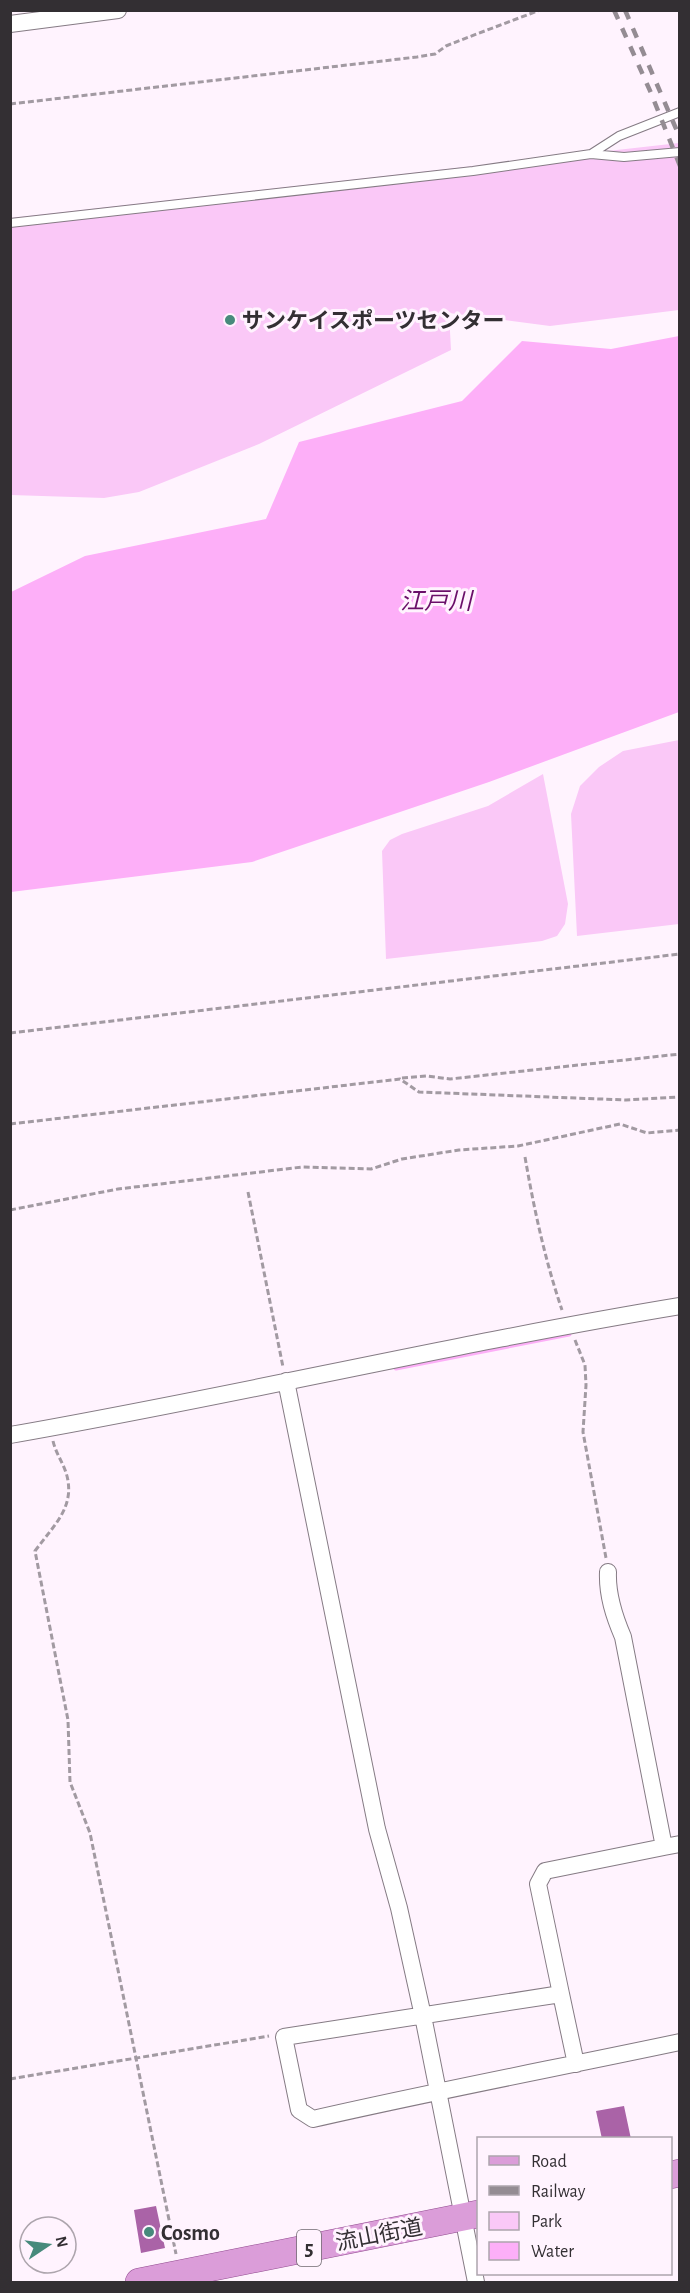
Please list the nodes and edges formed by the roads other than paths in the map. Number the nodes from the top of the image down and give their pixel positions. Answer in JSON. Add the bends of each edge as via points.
{"nodes":[{"id":1,"x":118,"y":10,"type":"edge"},
{"id":2,"x":10,"y":24,"type":"edge"},
{"id":3,"x":680,"y":112,"type":"edge"},
{"id":4,"x":680,"y":152,"type":"edge"},
{"id":5,"x":591,"y":154,"type":"junction"},
{"id":6,"x":10,"y":223,"type":"edge"},
{"id":7,"x":680,"y":1306,"type":"edge"},
{"id":8,"x":287,"y":1388,"type":"junction"},
{"id":9,"x":10,"y":1435,"type":"edge"},
{"id":10,"x":608,"y":1572,"type":"road end"},
{"id":11,"x":672,"y":1845,"type":"edge"},
{"id":12,"x":561,"y":1994,"type":"junction"},
{"id":13,"x":423,"y":2016,"type":"junction"},
{"id":14,"x":680,"y":2042,"type":"edge"},
{"id":15,"x":576,"y":2064,"type":"junction"},
{"id":16,"x":438,"y":2090,"type":"junction"},
{"id":17,"x":471,"y":2216,"type":"edge"},
{"id":18,"x":181,"y":2278,"type":"edge"},
{"id":19,"x":139,"y":2283,"type":"edge"},
{"id":20,"x":476,"y":2283,"type":"edge"}],
"edges":[{"from":1,"to":2,"type":"street"},
{"from":3,"to":5,"type":"lane","via":[[619,136]]},
{"from":4,"to":5,"type":"lane","via":[[624,157]]},
{"from":5,"to":6,"type":"lane"},
{"from":7,"to":8,"type":"street","via":[[567,1325]]},
{"from":8,"to":9,"type":"street"},
{"from":8,"to":13,"type":"street","via":[[377,1829]]},
{"from":10,"to":11,"type":"street","via":[[614,1616],[623,1637]]},
{"from":11,"to":12,"type":"street","via":[[545,1871],[538,1884]]},
{"from":12,"to":13,"type":"street"},
{"from":12,"to":15,"type":"street"},
{"from":13,"to":16,"type":"street"},
{"from":13,"to":16,"type":"street","via":[[284,2037],[299,2110],[313,2118]]},
{"from":14,"to":15,"type":"street"},
{"from":15,"to":16,"type":"street"},
{"from":16,"to":17,"type":"street"},
{"from":17,"to":18,"type":"main road","name":"流山街道","number":"5"},
{"from":17,"to":20,"type":"street"},
{"from":18,"to":19,"type":"main road","name":"流山街道","number":"5"}]}
